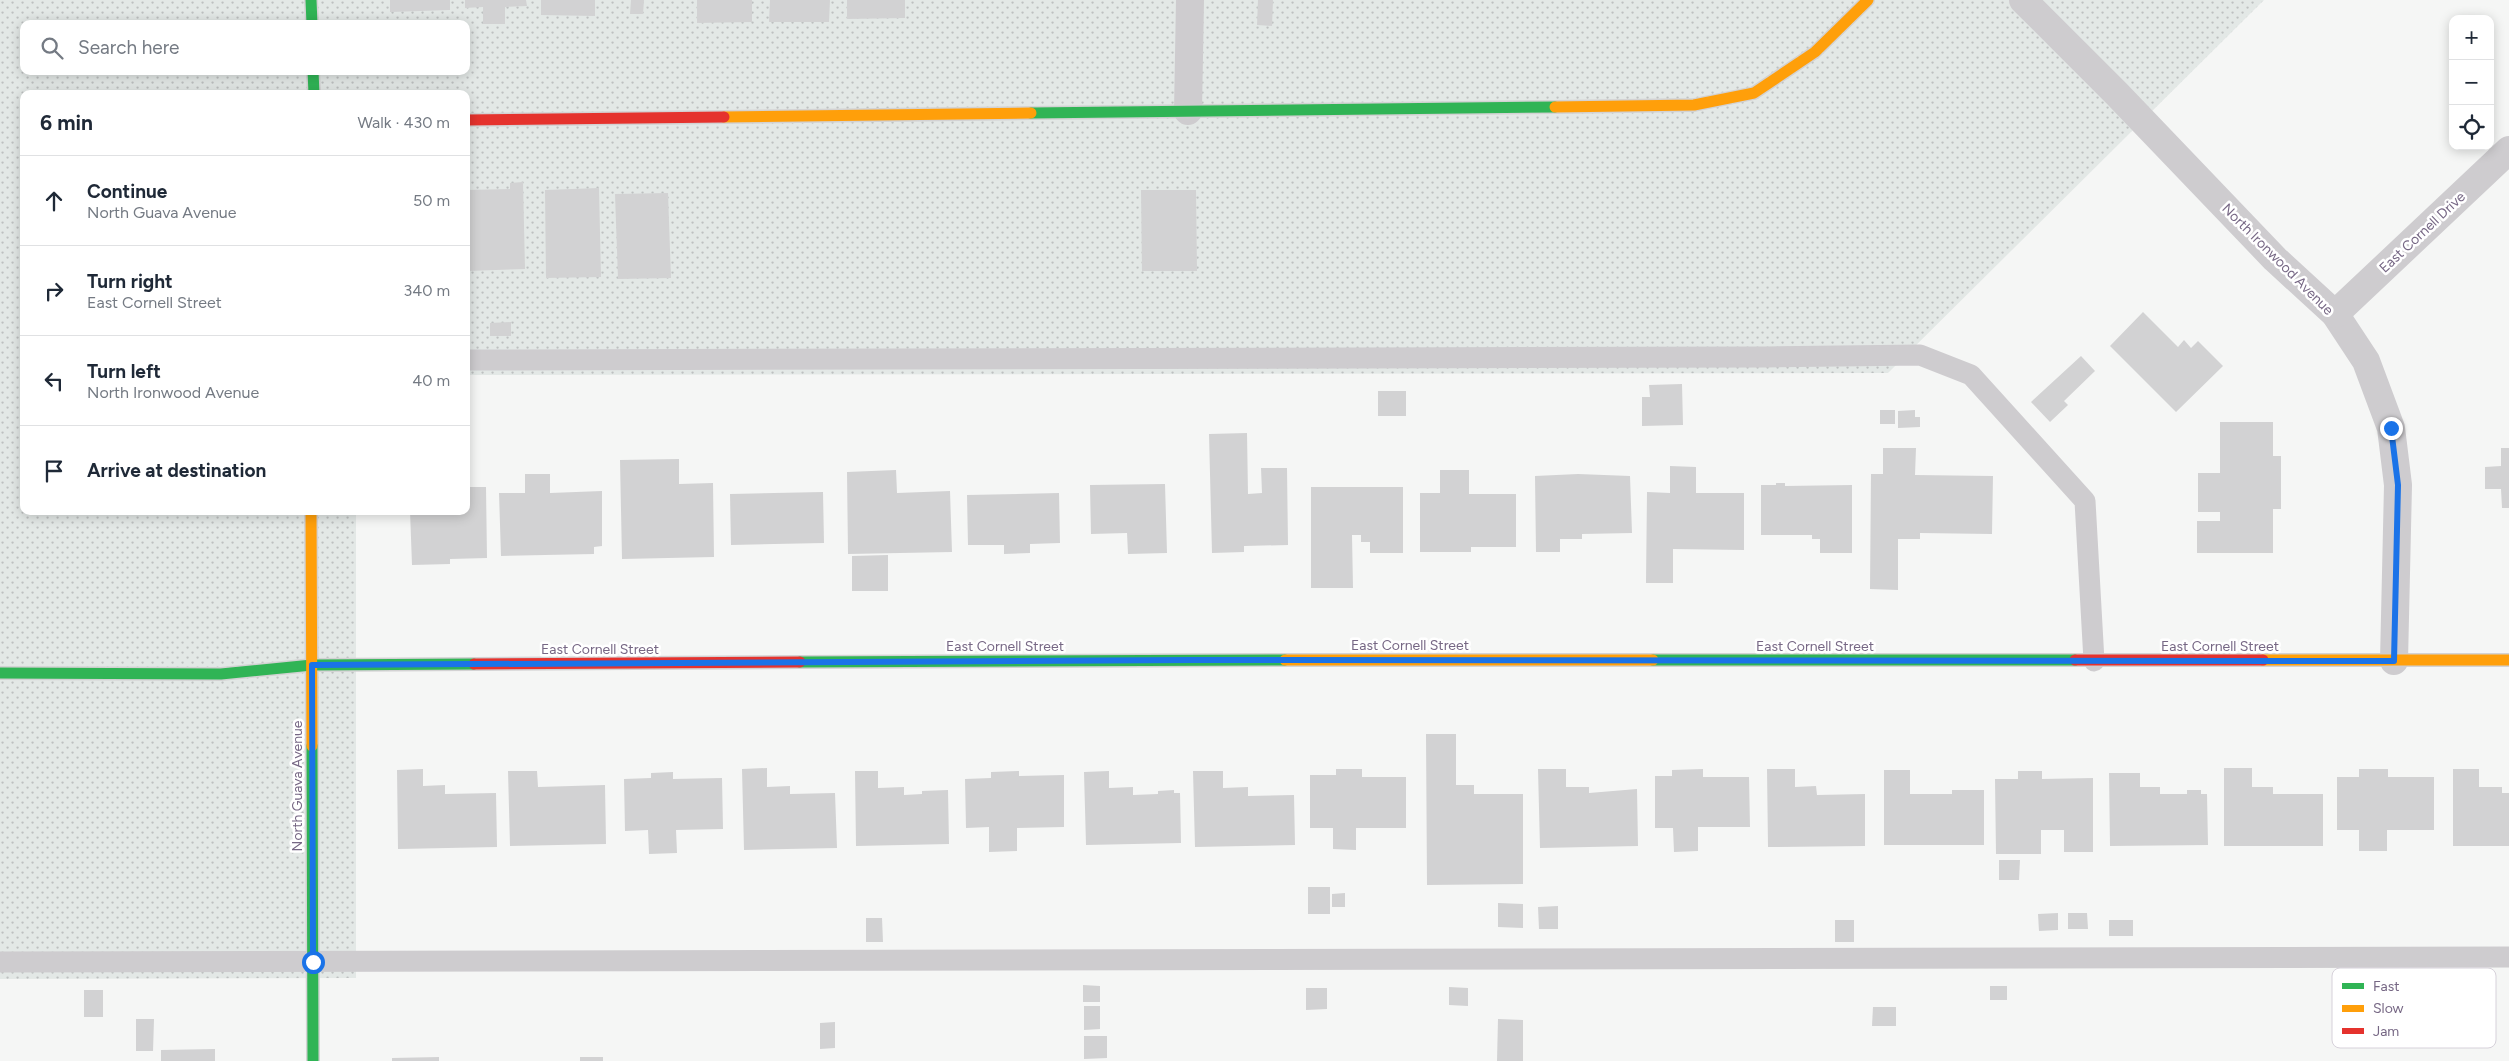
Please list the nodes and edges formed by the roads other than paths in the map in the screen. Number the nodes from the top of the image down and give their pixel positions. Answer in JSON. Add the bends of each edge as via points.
{"nodes":[{"id":1,"x":312,"y":0,"type":"edge"},
{"id":2,"x":1190,"y":0,"type":"edge"},
{"id":3,"x":1868,"y":0,"type":"edge"},
{"id":4,"x":2023,"y":0,"type":"edge"},
{"id":5,"x":312,"y":20,"type":"edge"},
{"id":6,"x":313,"y":75,"type":"edge"},
{"id":7,"x":314,"y":90,"type":"edge"},
{"id":8,"x":1188,"y":111,"type":"junction"},
{"id":9,"x":470,"y":120,"type":"edge"},
{"id":10,"x":2509,"y":150,"type":"edge"},
{"id":11,"x":2334,"y":314,"type":"junction"},
{"id":12,"x":470,"y":360,"type":"edge"},
{"id":13,"x":311,"y":515,"type":"edge"},
{"id":14,"x":2509,"y":660,"type":"edge"},
{"id":15,"x":2094,"y":661,"type":"junction"},
{"id":16,"x":2394,"y":661,"type":"junction"},
{"id":17,"x":312,"y":665,"type":"junction"},
{"id":18,"x":0,"y":672,"type":"edge"},
{"id":19,"x":2509,"y":957,"type":"edge"},
{"id":20,"x":0,"y":962,"type":"edge"},
{"id":21,"x":313,"y":962,"type":"junction"},
{"id":22,"x":313,"y":1061,"type":"edge"}],
"edges":[{"from":1,"to":5,"type":"street"},
{"from":2,"to":8,"type":"street"},
{"from":3,"to":8,"type":"street","via":[[1815,52],[1754,93],[1694,105]]},
{"from":4,"to":11,"type":"street","name":"North Ironwood Avenue","via":[[2275,259]]},
{"from":6,"to":7,"type":"street"},
{"from":8,"to":9,"type":"street"},
{"from":10,"to":11,"type":"street","name":"East Cornell Drive"},
{"from":11,"to":16,"type":"street","name":"North Ironwood Avenue","via":[[2366,361],[2391,428],[2398,485]]},
{"from":12,"to":15,"type":"lane","via":[[1920,354],[1971,375],[2085,501]]},
{"from":13,"to":17,"type":"street","name":"North Guava Avenue"},
{"from":14,"to":16,"type":"street","name":"East Cornell Street"},
{"from":15,"to":16,"type":"street","name":"East Cornell Street"},
{"from":15,"to":17,"type":"street","name":"East Cornell Street","via":[[1191,660]]},
{"from":17,"to":18,"type":"street","name":"East Cornell Street","via":[[220,674]]},
{"from":17,"to":21,"type":"street","name":"North Guava Avenue"},
{"from":19,"to":21,"type":"lane"},
{"from":20,"to":21,"type":"lane"},
{"from":21,"to":22,"type":"street","name":"North Guava Avenue"}]}
